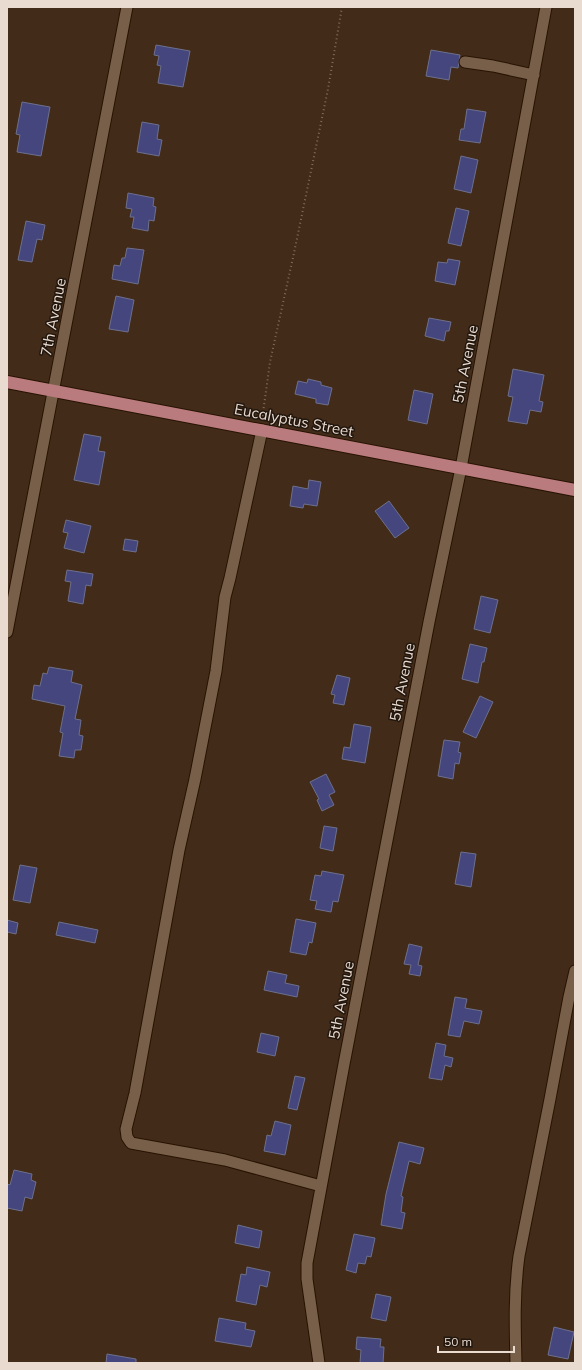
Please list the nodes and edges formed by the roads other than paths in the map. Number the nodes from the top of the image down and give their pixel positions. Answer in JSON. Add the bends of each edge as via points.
{"nodes":[{"id":1,"x":127,"y":7,"type":"edge"},
{"id":2,"x":546,"y":7,"type":"edge"},
{"id":3,"x":465,"y":62,"type":"dead end"},
{"id":4,"x":534,"y":76,"type":"junction"},
{"id":5,"x":7,"y":382,"type":"edge"},
{"id":6,"x":54,"y":391,"type":"junction"},
{"id":7,"x":262,"y":430,"type":"junction"},
{"id":8,"x":461,"y":468,"type":"junction"},
{"id":9,"x":575,"y":490,"type":"edge"},
{"id":10,"x":7,"y":632,"type":"edge"},
{"id":11,"x":575,"y":971,"type":"edge"},
{"id":12,"x":321,"y":1186,"type":"junction"},
{"id":13,"x":319,"y":1363,"type":"edge"},
{"id":14,"x":516,"y":1363,"type":"edge"}],
"edges":[{"from":1,"to":6,"type":"street","name":"7th Avenue"},
{"from":2,"to":4,"type":"street","name":"5th Avenue"},
{"from":3,"to":4,"type":"street"},
{"from":4,"to":8,"type":"street","name":"5th Avenue"},
{"from":5,"to":6,"type":"main road","name":"Eucalyptus Street"},
{"from":6,"to":7,"type":"main road","name":"Eucalyptus Street"},
{"from":6,"to":10,"type":"street","name":"7th Avenue"},
{"from":7,"to":8,"type":"main road","name":"Eucalyptus Street"},
{"from":7,"to":12,"type":"street","via":[[225,597],[216,671],[180,843],[135,1093],[126,1129],[131,1142],[225,1160]]},
{"from":8,"to":9,"type":"main road","name":"Eucalyptus Street"},
{"from":8,"to":12,"type":"street","name":"5th Avenue"},
{"from":11,"to":14,"type":"street","via":[[515,1282]]},
{"from":12,"to":13,"type":"street","name":"5th Avenue","via":[[307,1263]]}]}
